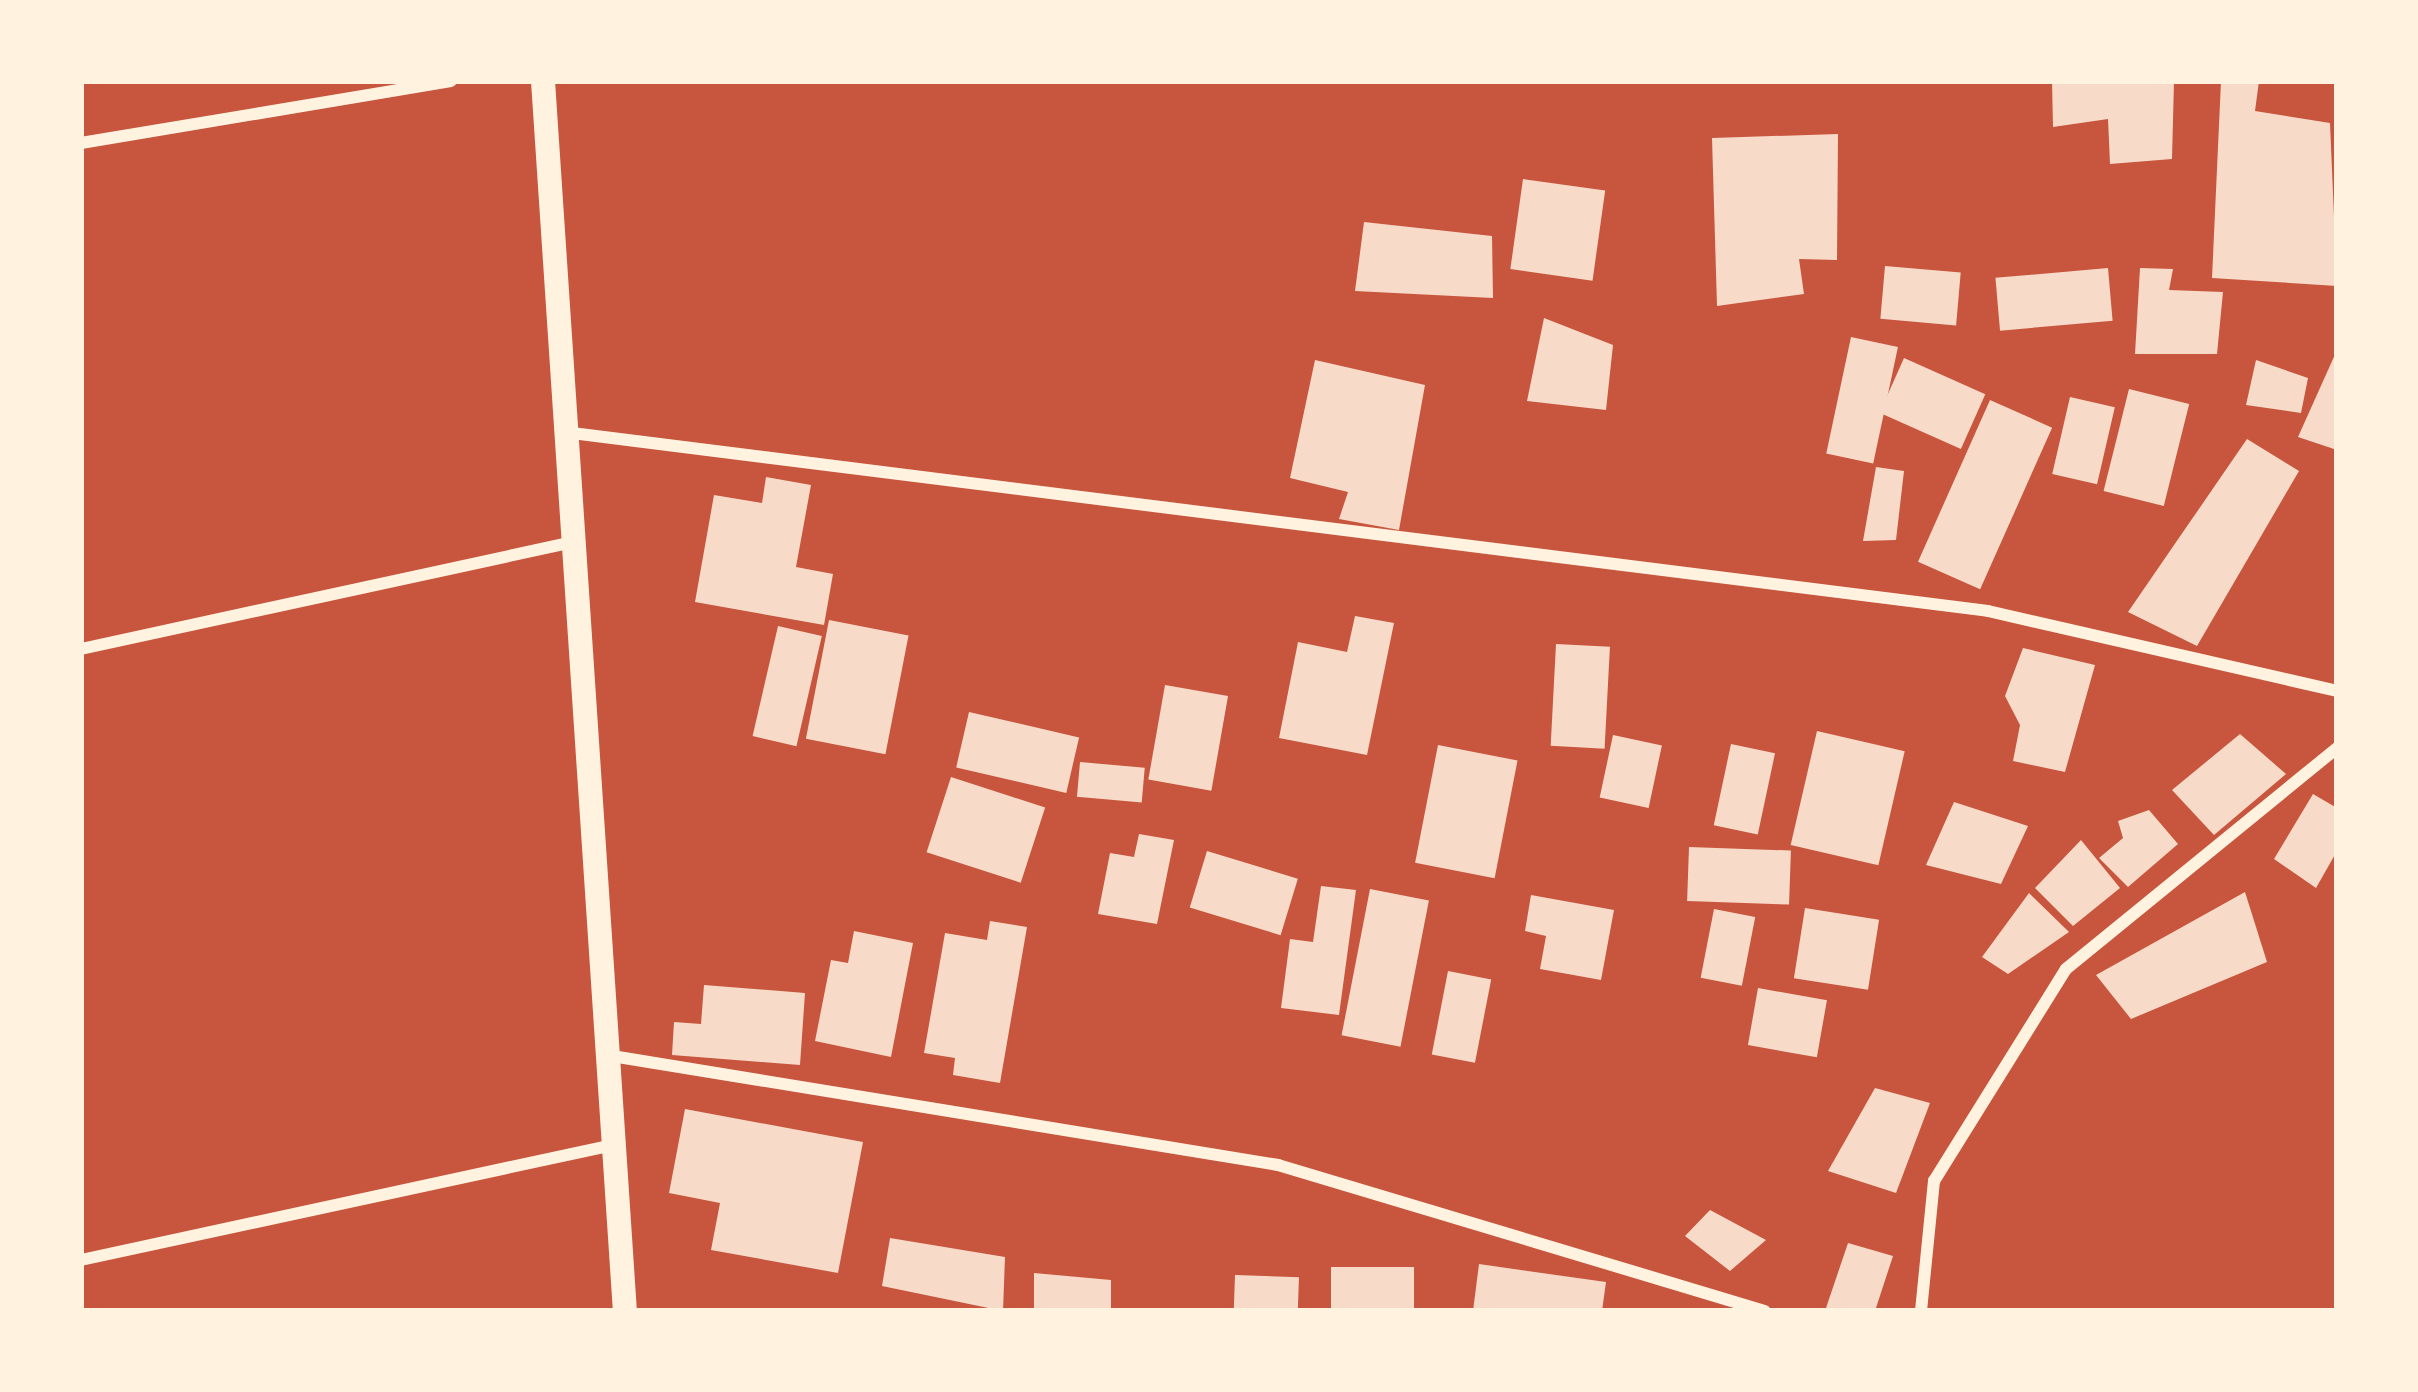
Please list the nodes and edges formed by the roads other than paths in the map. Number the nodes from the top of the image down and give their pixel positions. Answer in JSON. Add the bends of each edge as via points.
{"nodes":[{"id":1,"x":451,"y":81,"type":"edge"},
{"id":2,"x":543,"y":81,"type":"edge"},
{"id":3,"x":81,"y":142,"type":"edge"},
{"id":4,"x":572,"y":433,"type":"junction"},
{"id":5,"x":579,"y":541,"type":"junction"},
{"id":6,"x":81,"y":649,"type":"edge"},
{"id":7,"x":2337,"y":691,"type":"edge"},
{"id":8,"x":2337,"y":748,"type":"edge"},
{"id":9,"x":612,"y":1056,"type":"junction"},
{"id":10,"x":614,"y":1144,"type":"junction"},
{"id":11,"x":81,"y":1261,"type":"edge"},
{"id":12,"x":626,"y":1311,"type":"edge"},
{"id":13,"x":1766,"y":1311,"type":"edge"},
{"id":14,"x":1921,"y":1311,"type":"edge"}],
"edges":[{"from":1,"to":3,"type":"street"},
{"from":2,"to":4,"type":"main road"},
{"from":4,"to":5,"type":"main road"},
{"from":4,"to":7,"type":"street","via":[[1988,611]]},
{"from":5,"to":6,"type":"street"},
{"from":5,"to":9,"type":"main road"},
{"from":8,"to":14,"type":"street","via":[[2066,969],[1934,1181]]},
{"from":9,"to":10,"type":"main road"},
{"from":9,"to":13,"type":"street","via":[[1278,1165]]},
{"from":10,"to":11,"type":"street"},
{"from":10,"to":12,"type":"main road"}]}
